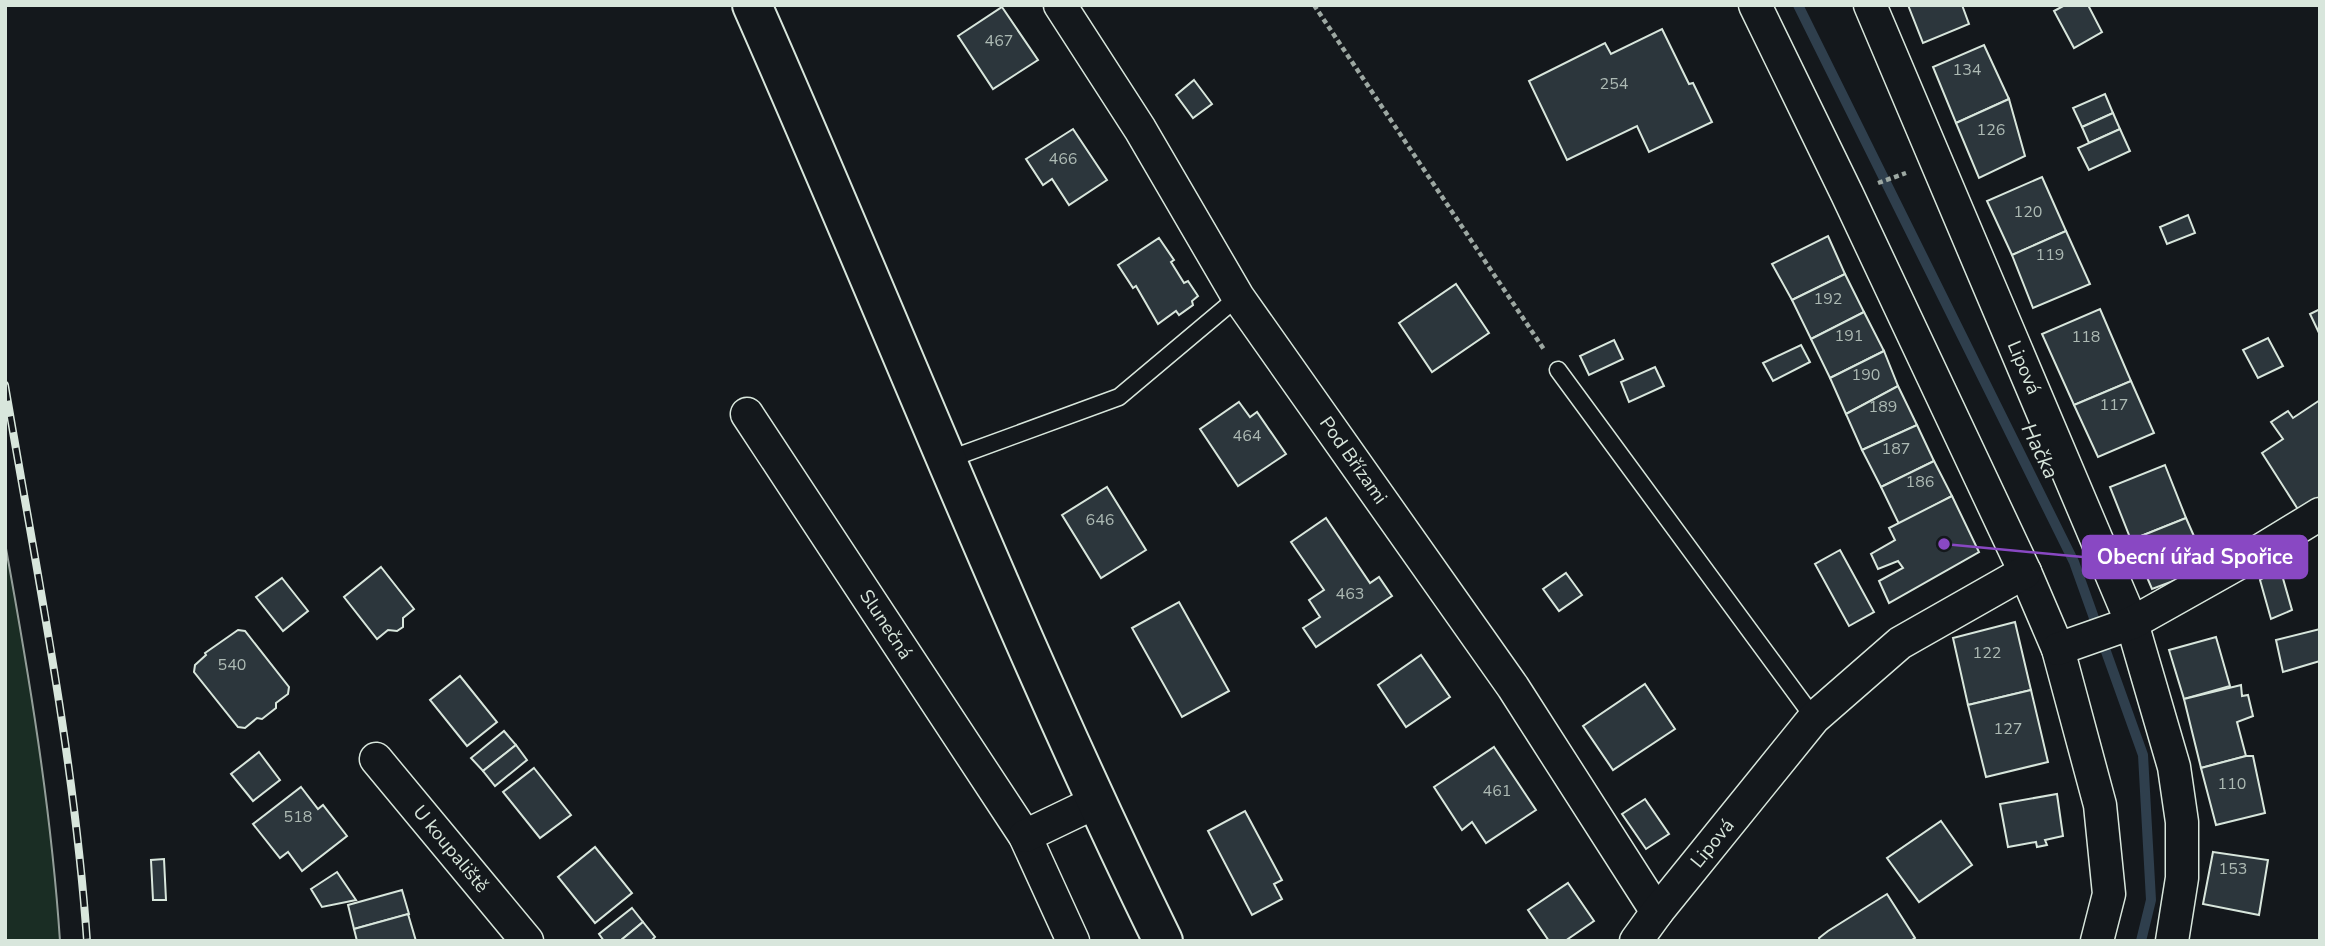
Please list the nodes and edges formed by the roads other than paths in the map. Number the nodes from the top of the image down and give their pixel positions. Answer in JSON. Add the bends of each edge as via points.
{"nodes":[{"id":1,"x":752,"y":5,"type":"edge"},
{"id":2,"x":1060,"y":5,"type":"edge"},
{"id":3,"x":1755,"y":5,"type":"edge"},
{"id":4,"x":1870,"y":5,"type":"edge"},
{"id":5,"x":1238,"y":297,"type":"junction"},
{"id":6,"x":1558,"y":370,"type":"road end"},
{"id":7,"x":747,"y":414,"type":"dead end"},
{"id":8,"x":947,"y":460,"type":"junction"},
{"id":9,"x":2320,"y":514,"type":"edge"},
{"id":10,"x":2025,"y":572,"type":"junction"},
{"id":11,"x":2122,"y":627,"type":"junction"},
{"id":12,"x":2066,"y":646,"type":"junction"},
{"id":13,"x":1814,"y":718,"type":"junction"},
{"id":14,"x":376,"y":759,"type":"dead end"},
{"id":15,"x":1096,"y":802,"type":"junction"},
{"id":16,"x":1025,"y":835,"type":"junction"},
{"id":17,"x":1657,"y":912,"type":"junction"},
{"id":18,"x":527,"y":941,"type":"edge"},
{"id":19,"x":1073,"y":941,"type":"edge"},
{"id":20,"x":1163,"y":941,"type":"edge"},
{"id":21,"x":1636,"y":941,"type":"edge"},
{"id":22,"x":2097,"y":941,"type":"edge"},
{"id":23,"x":2172,"y":941,"type":"edge"}],
"edges":[{"from":1,"to":8,"type":"street"},
{"from":2,"to":5,"type":"street","name":"Pod Břízami","via":[[1140,128]]},
{"from":3,"to":10,"type":"street"},
{"from":4,"to":11,"type":"street","name":"Lipová"},
{"from":5,"to":8,"type":"lane","via":[[1119,397]]},
{"from":5,"to":17,"type":"street","name":"Pod Břízami","via":[[1513,687]]},
{"from":6,"to":13,"type":"lane"},
{"from":7,"to":16,"type":"street","name":"Slunečná"},
{"from":8,"to":15,"type":"street"},
{"from":9,"to":11,"type":"street"},
{"from":10,"to":12,"type":"street"},
{"from":10,"to":13,"type":"street","name":"Lipová","via":[[1900,643]]},
{"from":11,"to":12,"type":"street"},
{"from":11,"to":23,"type":"street","name":"Lipová","via":[[2174,767],[2182,822],[2182,878]]},
{"from":12,"to":22,"type":"street","via":[[2100,805],[2109,894]]},
{"from":13,"to":17,"type":"street","name":"Lipová"},
{"from":14,"to":18,"type":"street","name":"U koupaliště"},
{"from":15,"to":16,"type":"street"},
{"from":15,"to":20,"type":"street"},
{"from":16,"to":19,"type":"street","name":"Slunečná"},
{"from":17,"to":21,"type":"street","name":"Lipová"}]}
